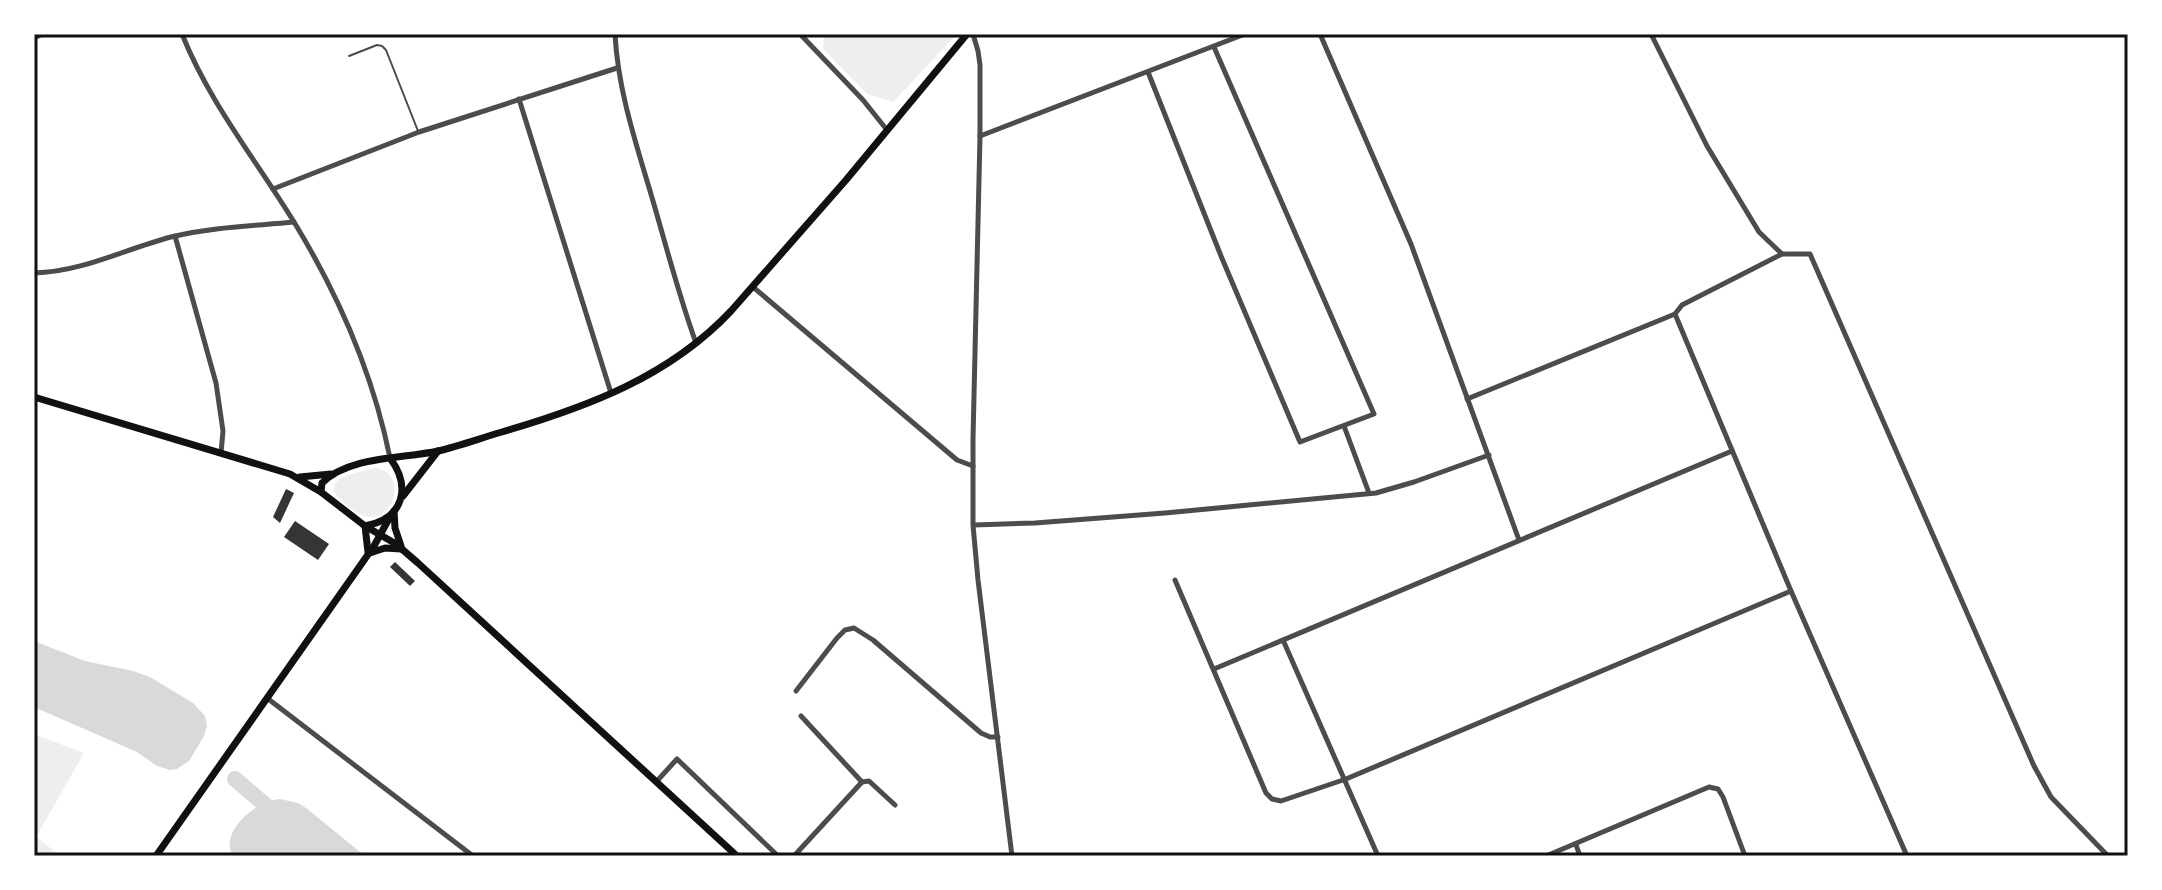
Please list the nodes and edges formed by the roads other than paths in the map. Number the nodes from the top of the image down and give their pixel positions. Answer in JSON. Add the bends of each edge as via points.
{"nodes":[{"id":1,"x":42,"y":34,"type":"edge"},
{"id":2,"x":182,"y":34,"type":"edge"},
{"id":3,"x":615,"y":34,"type":"edge"},
{"id":4,"x":800,"y":34,"type":"edge"},
{"id":5,"x":970,"y":34,"type":"edge"},
{"id":6,"x":1245,"y":34,"type":"edge"},
{"id":7,"x":1320,"y":34,"type":"edge"},
{"id":8,"x":1651,"y":34,"type":"edge"},
{"id":9,"x":34,"y":38,"type":"edge"},
{"id":10,"x":1214,"y":47,"type":"junction"},
{"id":11,"x":349,"y":56,"type":"dead end"},
{"id":12,"x":617,"y":68,"type":"junction"},
{"id":13,"x":1148,"y":72,"type":"junction"},
{"id":14,"x":519,"y":99,"type":"junction"},
{"id":15,"x":887,"y":130,"type":"junction"},
{"id":16,"x":419,"y":132,"type":"junction"},
{"id":17,"x":980,"y":136,"type":"junction"},
{"id":18,"x":273,"y":189,"type":"junction"},
{"id":19,"x":294,"y":222,"type":"junction"},
{"id":20,"x":175,"y":236,"type":"junction"},
{"id":21,"x":1782,"y":254,"type":"junction"},
{"id":22,"x":34,"y":273,"type":"edge"},
{"id":23,"x":752,"y":286,"type":"junction"},
{"id":24,"x":1675,"y":314,"type":"junction"},
{"id":25,"x":697,"y":344,"type":"junction"},
{"id":26,"x":612,"y":394,"type":"junction"},
{"id":27,"x":34,"y":397,"type":"edge"},
{"id":28,"x":1467,"y":399,"type":"junction"},
{"id":29,"x":1344,"y":426,"type":"junction"},
{"id":30,"x":438,"y":451,"type":"junction"},
{"id":31,"x":1732,"y":451,"type":"junction"},
{"id":32,"x":221,"y":453,"type":"junction"},
{"id":33,"x":1489,"y":455,"type":"junction"},
{"id":34,"x":390,"y":458,"type":"junction"},
{"id":35,"x":973,"y":466,"type":"junction"},
{"id":36,"x":331,"y":474,"type":"junction"},
{"id":37,"x":298,"y":477,"type":"junction"},
{"id":38,"x":321,"y":492,"type":"junction"},
{"id":39,"x":1369,"y":493,"type":"junction"},
{"id":40,"x":401,"y":498,"type":"junction"},
{"id":41,"x":394,"y":509,"type":"junction"},
{"id":42,"x":973,"y":525,"type":"junction"},
{"id":43,"x":365,"y":526,"type":"junction"},
{"id":44,"x":381,"y":535,"type":"junction"},
{"id":45,"x":1519,"y":540,"type":"junction"},
{"id":46,"x":403,"y":550,"type":"junction"},
{"id":47,"x":368,"y":554,"type":"junction"},
{"id":48,"x":1175,"y":580,"type":"dead end"},
{"id":49,"x":1791,"y":591,"type":"junction"},
{"id":50,"x":1283,"y":640,"type":"junction"},
{"id":51,"x":1214,"y":669,"type":"junction"},
{"id":52,"x":796,"y":691,"type":"dead end"},
{"id":53,"x":267,"y":698,"type":"junction"},
{"id":54,"x":801,"y":716,"type":"dead end"},
{"id":55,"x":998,"y":737,"type":"junction"},
{"id":56,"x":1346,"y":779,"type":"junction"},
{"id":57,"x":657,"y":781,"type":"junction"},
{"id":58,"x":862,"y":782,"type":"junction"},
{"id":59,"x":895,"y":805,"type":"dead end"},
{"id":60,"x":1576,"y":845,"type":"junction"},
{"id":61,"x":156,"y":856,"type":"edge"},
{"id":62,"x":473,"y":856,"type":"edge"},
{"id":63,"x":737,"y":856,"type":"edge"},
{"id":64,"x":778,"y":856,"type":"edge"},
{"id":65,"x":794,"y":856,"type":"edge"},
{"id":66,"x":1012,"y":856,"type":"edge"},
{"id":67,"x":1378,"y":856,"type":"edge"},
{"id":68,"x":1546,"y":856,"type":"edge"},
{"id":69,"x":1580,"y":856,"type":"edge"},
{"id":70,"x":1745,"y":856,"type":"edge"},
{"id":71,"x":1907,"y":856,"type":"edge"},
{"id":72,"x":2108,"y":856,"type":"edge"}],
"edges":[{"from":1,"to":9,"type":"street"},
{"from":2,"to":18,"type":"street","via":[[205,83]]},
{"from":3,"to":12,"type":"street"},
{"from":4,"to":15,"type":"street"},
{"from":5,"to":15,"type":"main road"},
{"from":5,"to":17,"type":"street","via":[[980,65]]},
{"from":6,"to":10,"type":"street"},
{"from":7,"to":28,"type":"street","via":[[1411,244]]},
{"from":8,"to":21,"type":"street","via":[[1707,146],[1759,232]]},
{"from":10,"to":13,"type":"street"},
{"from":10,"to":29,"type":"street","via":[[1374,414]]},
{"from":11,"to":16,"type":"lane","via":[[377,45],[386,50]]},
{"from":12,"to":14,"type":"street"},
{"from":12,"to":25,"type":"street"},
{"from":13,"to":17,"type":"street"},
{"from":13,"to":29,"type":"street","via":[[1300,442]]},
{"from":14,"to":16,"type":"street"},
{"from":14,"to":26,"type":"street"},
{"from":15,"to":23,"type":"main road"},
{"from":16,"to":18,"type":"street"},
{"from":17,"to":35,"type":"street"},
{"from":18,"to":19,"type":"street"},
{"from":19,"to":20,"type":"street"},
{"from":19,"to":34,"type":"street","via":[[346,320]]},
{"from":20,"to":22,"type":"street","via":[[72,269]]},
{"from":20,"to":32,"type":"street","via":[[216,383]]},
{"from":21,"to":24,"type":"street","via":[[1682,305]]},
{"from":21,"to":72,"type":"street","via":[[1810,254],[2034,766],[2051,797]]},
{"from":23,"to":25,"type":"main road"},
{"from":23,"to":35,"type":"street","via":[[957,460]]},
{"from":24,"to":28,"type":"street"},
{"from":24,"to":31,"type":"street"},
{"from":25,"to":26,"type":"main road"},
{"from":26,"to":30,"type":"main road"},
{"from":27,"to":32,"type":"main road"},
{"from":28,"to":33,"type":"street"},
{"from":29,"to":39,"type":"street"},
{"from":30,"to":34,"type":"main road"},
{"from":30,"to":40,"type":"main road"},
{"from":31,"to":45,"type":"street"},
{"from":31,"to":49,"type":"street"},
{"from":32,"to":37,"type":"main road"},
{"from":33,"to":39,"type":"street"},
{"from":33,"to":45,"type":"street"},
{"from":34,"to":36,"type":"main road"},
{"from":34,"to":40,"type":"main road","via":[[403,483]]},
{"from":35,"to":42,"type":"street"},
{"from":36,"to":37,"type":"main road"},
{"from":36,"to":38,"type":"main road"},
{"from":37,"to":38,"type":"main road"},
{"from":38,"to":43,"type":"main road"},
{"from":39,"to":42,"type":"street"},
{"from":40,"to":41,"type":"main road"},
{"from":41,"to":43,"type":"main road","via":[[380,522]]},
{"from":41,"to":44,"type":"main road"},
{"from":41,"to":46,"type":"main road"},
{"from":42,"to":55,"type":"street"},
{"from":43,"to":44,"type":"main road"},
{"from":43,"to":47,"type":"main road"},
{"from":44,"to":46,"type":"main road"},
{"from":44,"to":47,"type":"main road"},
{"from":45,"to":50,"type":"street"},
{"from":46,"to":47,"type":"main road","via":[[385,548]]},
{"from":46,"to":57,"type":"main road"},
{"from":47,"to":53,"type":"main road"},
{"from":48,"to":51,"type":"street"},
{"from":49,"to":56,"type":"street"},
{"from":49,"to":71,"type":"street"},
{"from":50,"to":51,"type":"street"},
{"from":50,"to":56,"type":"street"},
{"from":51,"to":56,"type":"street","via":[[1266,793],[1286,800]]},
{"from":52,"to":55,"type":"street","via":[[842,633],[854,628],[981,733]]},
{"from":53,"to":61,"type":"main road"},
{"from":53,"to":62,"type":"street"},
{"from":54,"to":58,"type":"street"},
{"from":55,"to":66,"type":"street"},
{"from":56,"to":67,"type":"street"},
{"from":57,"to":63,"type":"main road"},
{"from":57,"to":64,"type":"street","via":[[677,759]]},
{"from":58,"to":59,"type":"street","via":[[869,781]]},
{"from":58,"to":65,"type":"street"},
{"from":60,"to":68,"type":"street"},
{"from":60,"to":69,"type":"street"},
{"from":60,"to":70,"type":"street","via":[[1709,787],[1723,797]]}]}
